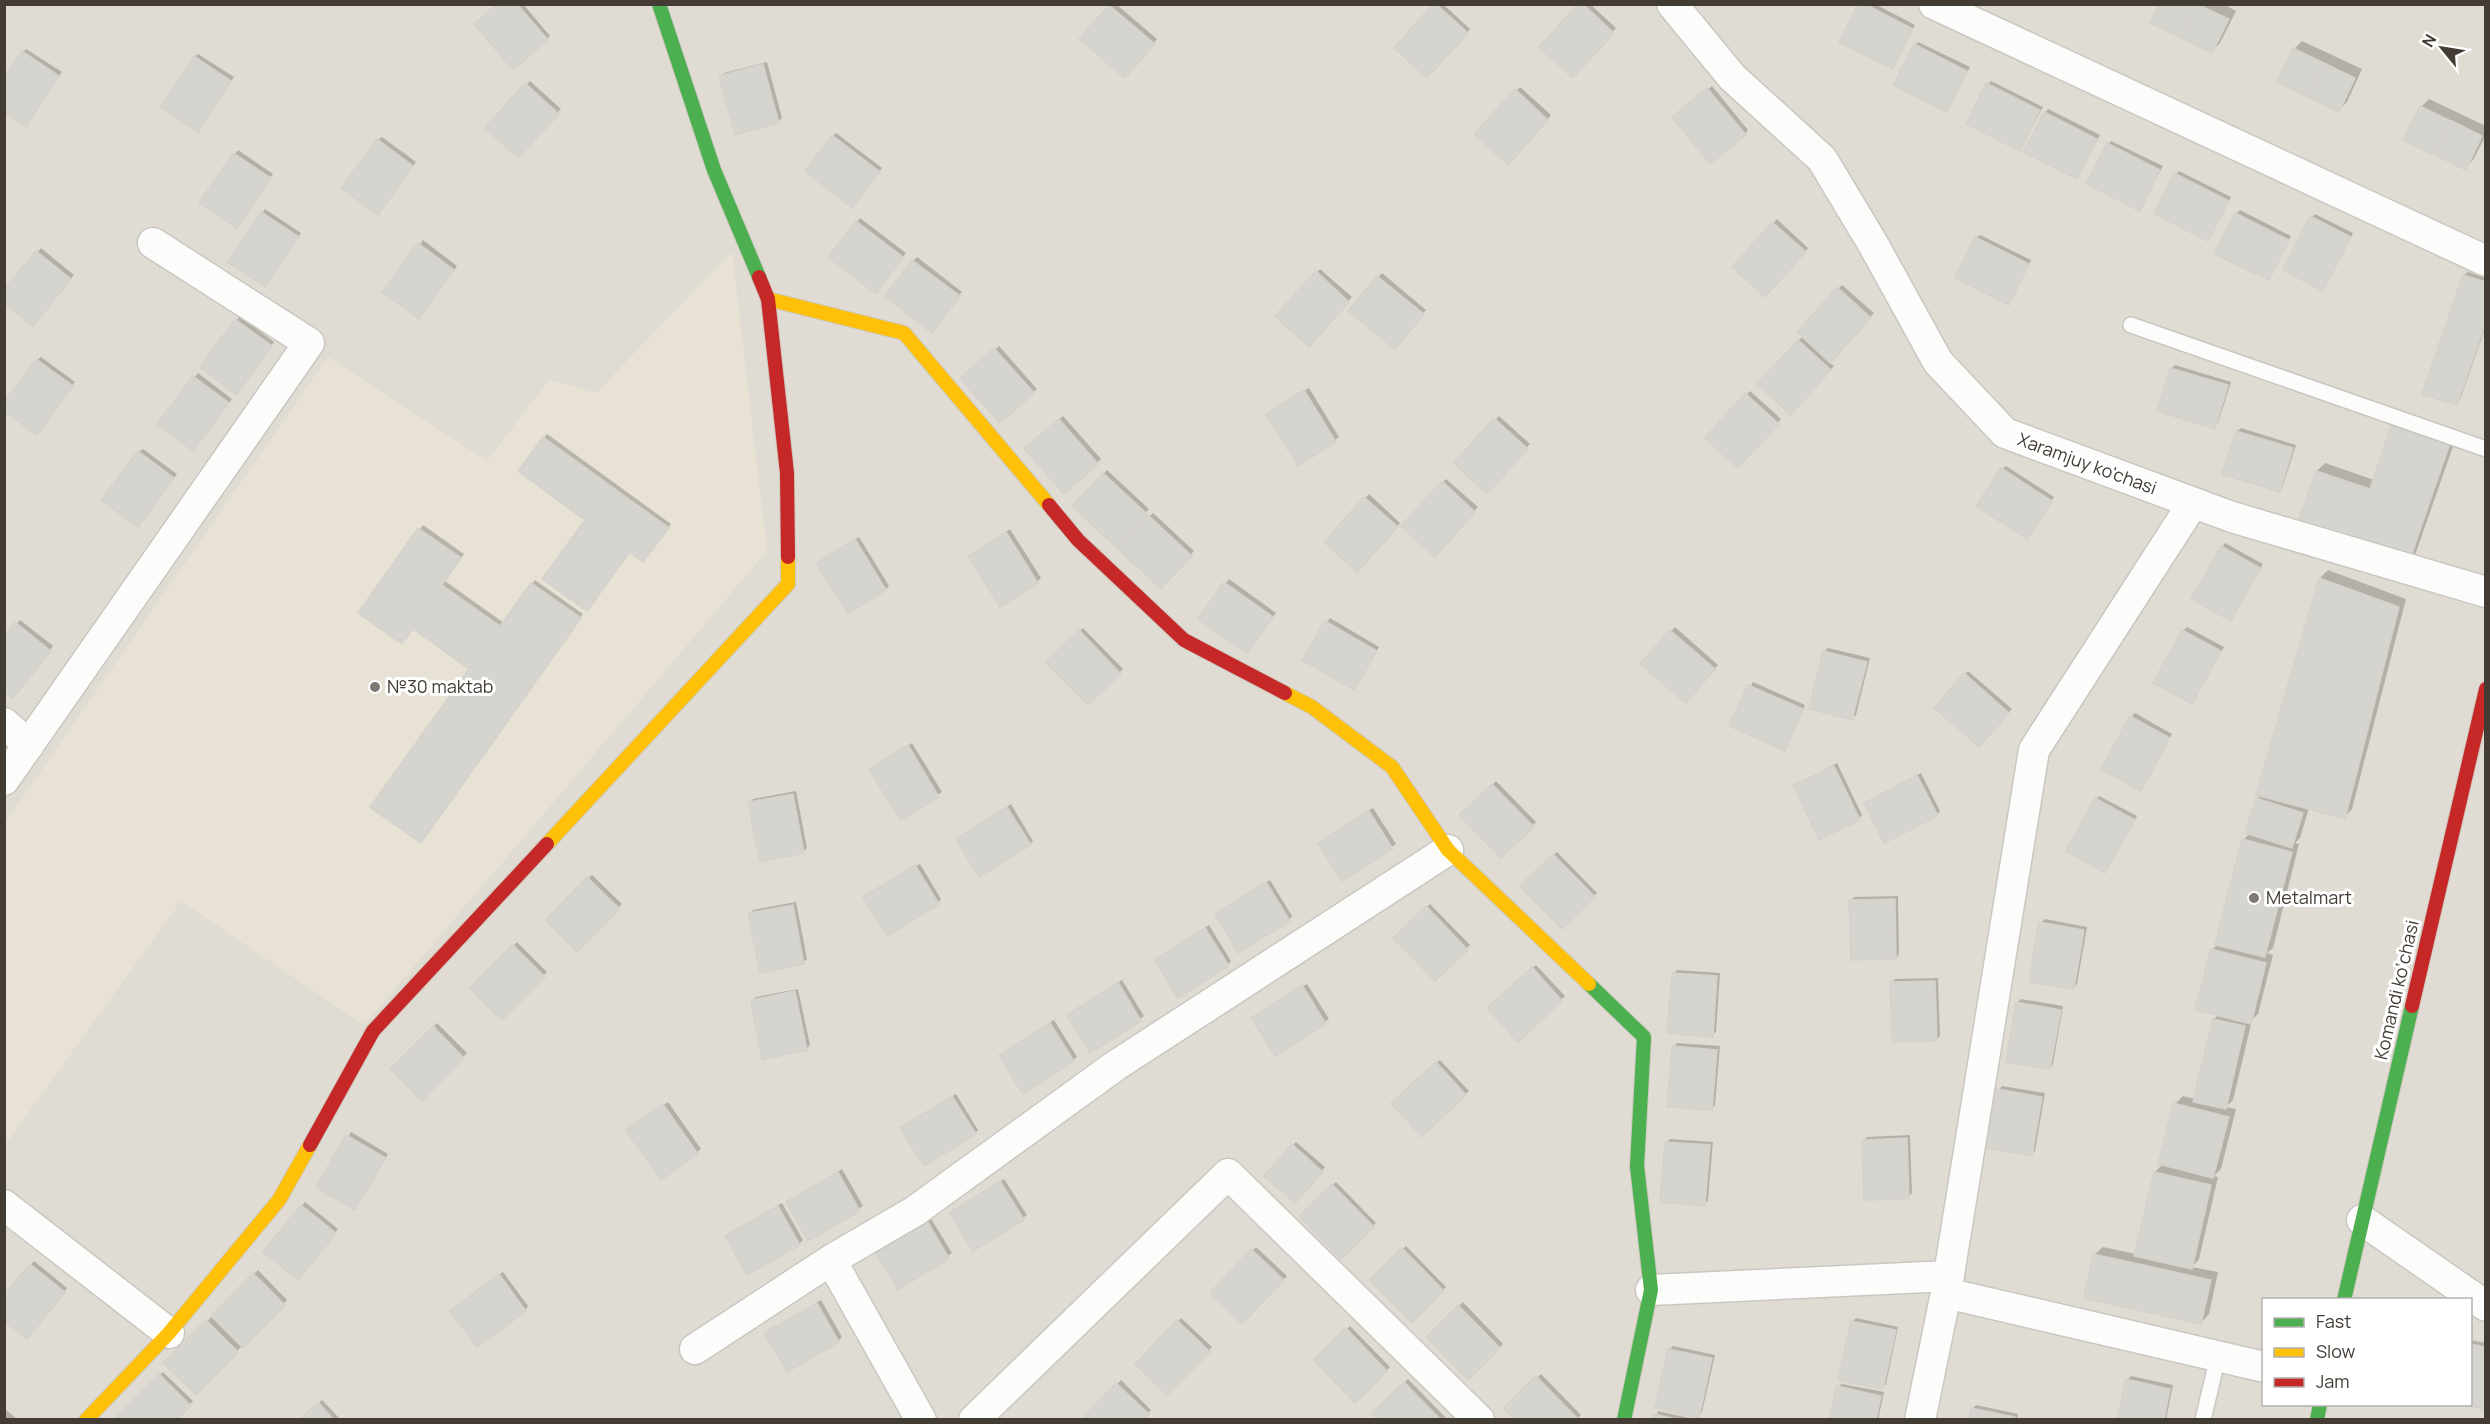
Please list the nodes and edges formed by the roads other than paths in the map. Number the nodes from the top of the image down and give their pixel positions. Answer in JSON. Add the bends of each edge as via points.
{"nodes":[{"id":1,"x":659,"y":4,"type":"edge"},
{"id":2,"x":1672,"y":4,"type":"edge"},
{"id":3,"x":1934,"y":4,"type":"edge"},
{"id":4,"x":153,"y":243,"type":"dead end"},
{"id":5,"x":2486,"y":261,"type":"edge"},
{"id":6,"x":768,"y":298,"type":"junction"},
{"id":7,"x":2131,"y":325,"type":"dead end"},
{"id":8,"x":2486,"y":449,"type":"edge"},
{"id":9,"x":2193,"y":502,"type":"junction"},
{"id":10,"x":2486,"y":592,"type":"edge"},
{"id":11,"x":2486,"y":689,"type":"edge"},
{"id":12,"x":4,"y":723,"type":"edge"},
{"id":13,"x":29,"y":745,"type":"junction"},
{"id":14,"x":4,"y":780,"type":"edge"},
{"id":15,"x":1448,"y":850,"type":"junction"},
{"id":16,"x":4,"y":1205,"type":"edge"},
{"id":17,"x":2362,"y":1220,"type":"junction"},
{"id":18,"x":831,"y":1260,"type":"junction"},
{"id":19,"x":1948,"y":1284,"type":"junction"},
{"id":20,"x":1651,"y":1290,"type":"junction"},
{"id":21,"x":2344,"y":1298,"type":"edge"},
{"id":22,"x":2486,"y":1306,"type":"edge"},
{"id":23,"x":169,"y":1333,"type":"junction"},
{"id":24,"x":695,"y":1349,"type":"dead end"},
{"id":25,"x":2218,"y":1356,"type":"junction"},
{"id":26,"x":2262,"y":1367,"type":"edge"},
{"id":27,"x":86,"y":1419,"type":"edge"},
{"id":28,"x":921,"y":1419,"type":"edge"},
{"id":29,"x":974,"y":1419,"type":"edge"},
{"id":30,"x":1479,"y":1419,"type":"edge"},
{"id":31,"x":1624,"y":1419,"type":"edge"},
{"id":32,"x":1920,"y":1419,"type":"edge"},
{"id":33,"x":2203,"y":1419,"type":"edge"}],
"edges":[{"from":1,"to":6,"type":"street","via":[[714,170]]},
{"from":2,"to":9,"type":"street","name":"Xaramjuy ko'chasi","via":[[1732,77],[1822,159],[1938,362],[2005,434]]},
{"from":3,"to":5,"type":"street"},
{"from":4,"to":13,"type":"street","via":[[309,343]]},
{"from":6,"to":15,"type":"street","via":[[904,333],[1078,540],[1184,640],[1312,707],[1392,767]]},
{"from":6,"to":23,"type":"street","via":[[787,473],[788,584],[374,1031],[279,1200]]},
{"from":7,"to":8,"type":"lane"},
{"from":9,"to":10,"type":"street","name":"Xaramjuy ko'chasi"},
{"from":9,"to":19,"type":"street","via":[[2034,750]]},
{"from":11,"to":17,"type":"street","name":"Komandi ko‘chasi"},
{"from":12,"to":13,"type":"street"},
{"from":13,"to":14,"type":"street"},
{"from":15,"to":18,"type":"street","via":[[1115,1066],[915,1211]]},
{"from":15,"to":20,"type":"street","via":[[1644,1037],[1637,1166]]},
{"from":16,"to":23,"type":"street"},
{"from":17,"to":21,"type":"street","name":"Komandi ko‘chasi"},
{"from":17,"to":22,"type":"street"},
{"from":18,"to":24,"type":"street"},
{"from":18,"to":28,"type":"street"},
{"from":19,"to":20,"type":"street"},
{"from":19,"to":25,"type":"street"},
{"from":19,"to":32,"type":"street"},
{"from":20,"to":31,"type":"street"},
{"from":23,"to":27,"type":"street"},
{"from":25,"to":26,"type":"street"},
{"from":25,"to":33,"type":"lane"},
{"from":29,"to":30,"type":"street","via":[[1228,1174]]}]}
